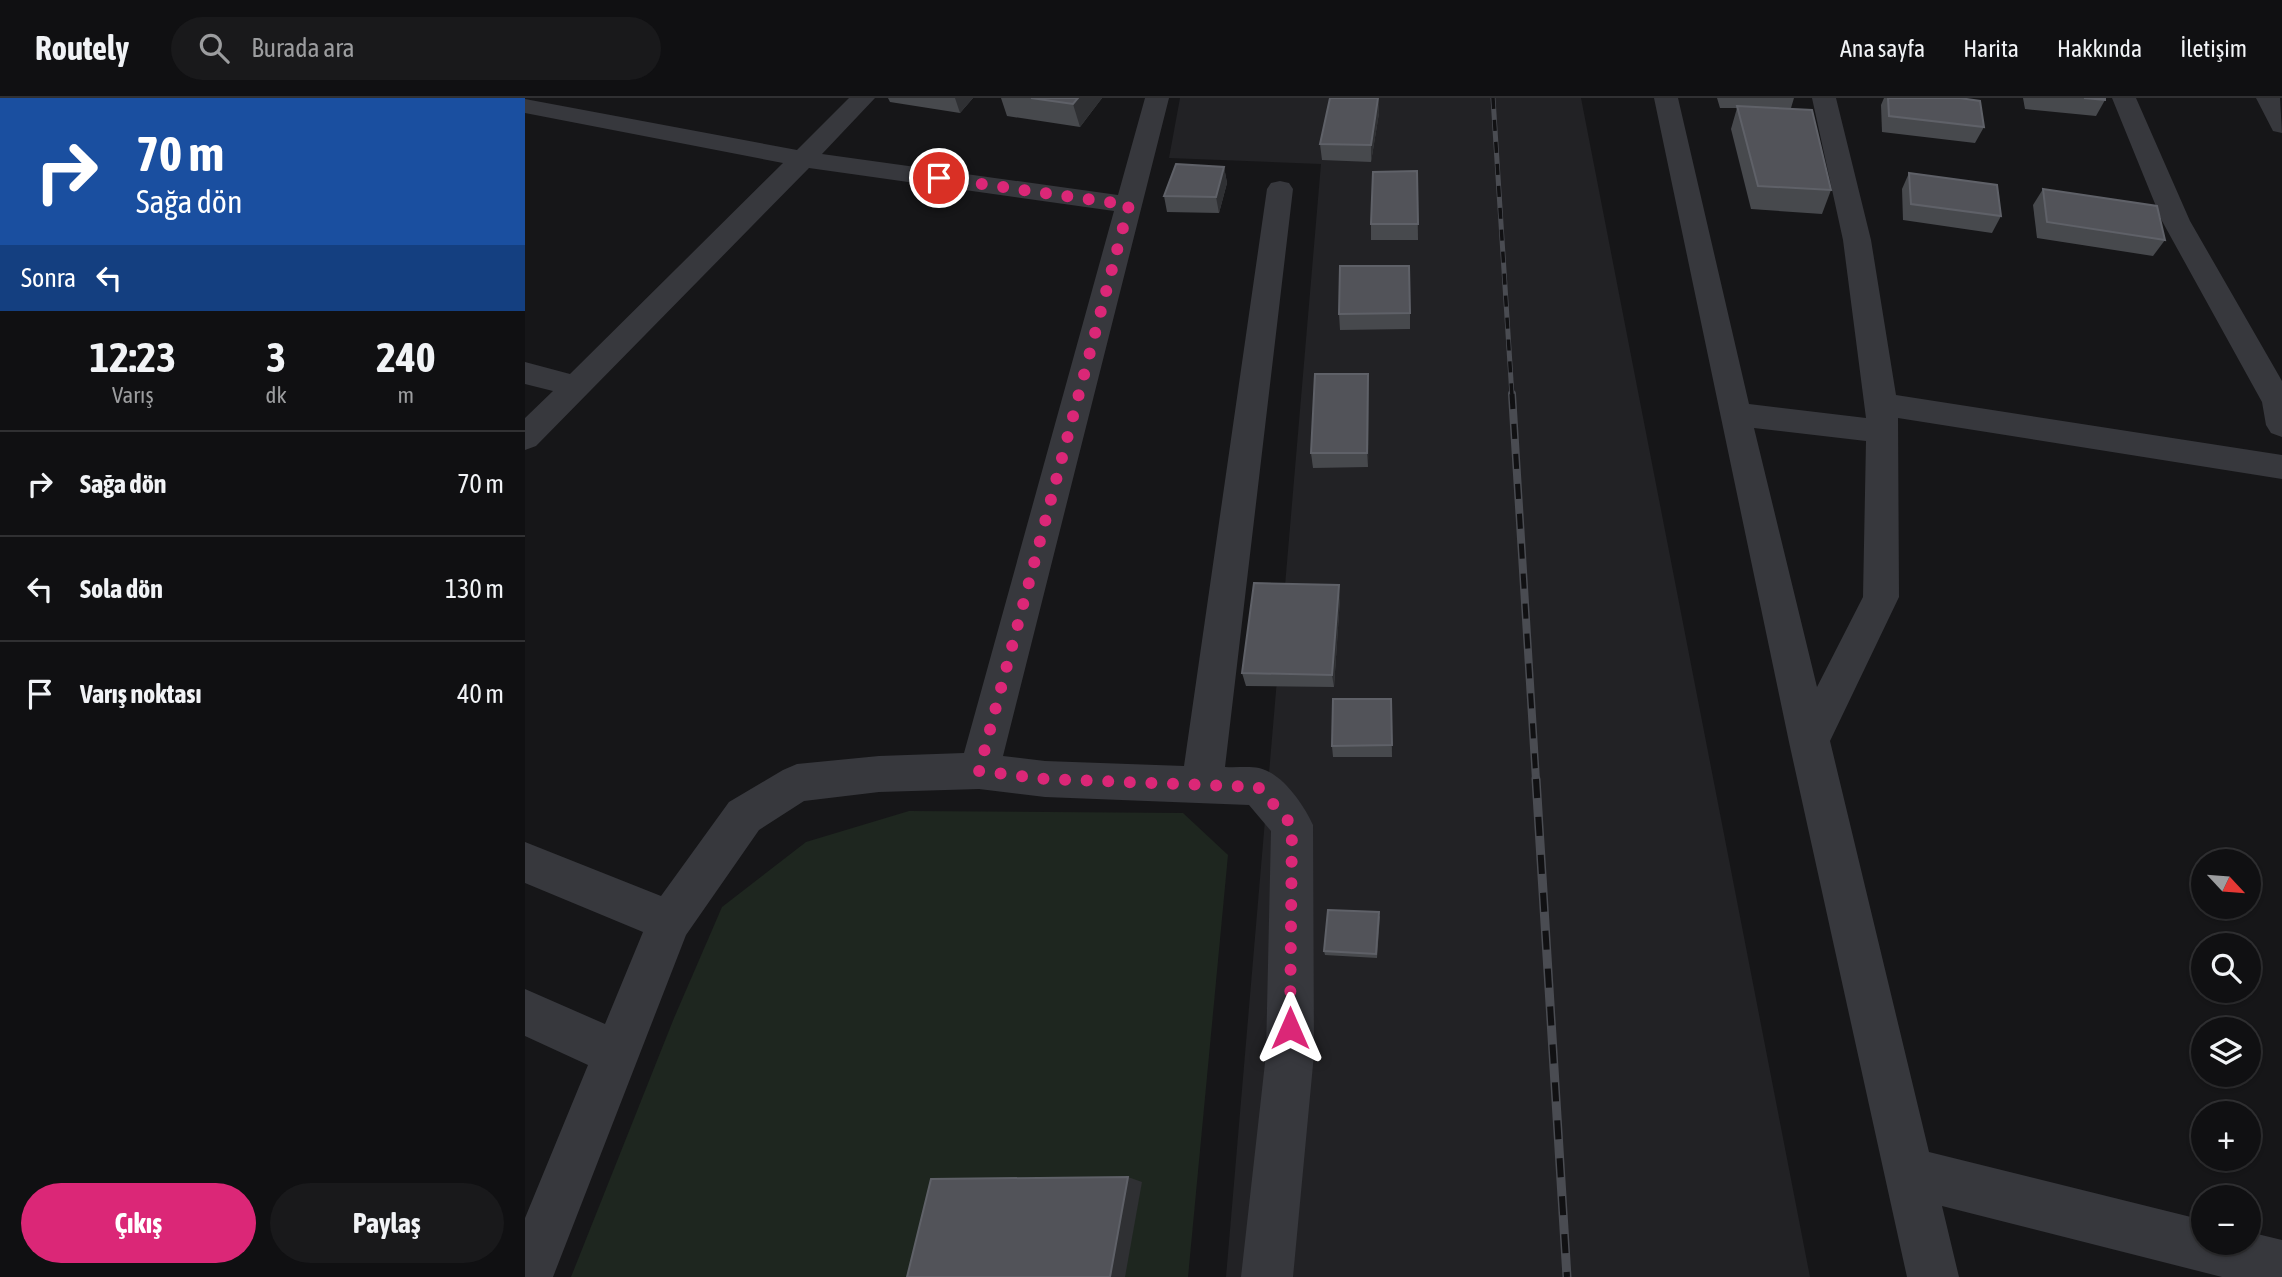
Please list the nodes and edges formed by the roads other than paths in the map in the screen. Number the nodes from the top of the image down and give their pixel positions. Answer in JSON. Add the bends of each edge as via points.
{"nodes":[{"id":1,"x":863,"y":98,"type":"edge"},
{"id":2,"x":1157,"y":98,"type":"edge"},
{"id":3,"x":1666,"y":98,"type":"edge"},
{"id":4,"x":1824,"y":98,"type":"edge"},
{"id":5,"x":2124,"y":98,"type":"edge"},
{"id":6,"x":2268,"y":98,"type":"edge"},
{"id":7,"x":525,"y":106,"type":"edge"},
{"id":8,"x":2282,"y":126,"type":"edge"},
{"id":9,"x":803,"y":159,"type":"junction"},
{"id":10,"x":1280,"y":189,"type":"dead end"},
{"id":11,"x":1129,"y":205,"type":"junction"},
{"id":12,"x":525,"y":373,"type":"edge"},
{"id":13,"x":577,"y":386,"type":"junction"},
{"id":14,"x":2281,"y":410,"type":"edge"},
{"id":15,"x":1735,"y":414,"type":"junction"},
{"id":16,"x":1882,"y":417,"type":"junction"},
{"id":17,"x":525,"y":438,"type":"edge"},
{"id":18,"x":2282,"y":467,"type":"edge"},
{"id":19,"x":1809,"y":741,"type":"junction"},
{"id":20,"x":979,"y":771,"type":"junction"},
{"id":21,"x":1202,"y":785,"type":"junction"},
{"id":22,"x":525,"y":862,"type":"edge"},
{"id":23,"x":669,"y":921,"type":"junction"},
{"id":24,"x":525,"y":1012,"type":"edge"},
{"id":25,"x":615,"y":1053,"type":"junction"},
{"id":26,"x":1909,"y":1172,"type":"junction"},
{"id":27,"x":2282,"y":1266,"type":"edge"},
{"id":28,"x":527,"y":1277,"type":"edge"},
{"id":29,"x":1267,"y":1277,"type":"edge"},
{"id":30,"x":1933,"y":1277,"type":"edge"}],
"edges":[{"from":1,"to":9,"type":"street"},
{"from":2,"to":11,"type":"street"},
{"from":3,"to":15,"type":"street"},
{"from":4,"to":16,"type":"street","via":[[1857,240]]},
{"from":5,"to":14,"type":"street","via":[[2176,220]]},
{"from":6,"to":8,"type":"street"},
{"from":7,"to":9,"type":"street"},
{"from":9,"to":11,"type":"street"},
{"from":9,"to":13,"type":"street"},
{"from":10,"to":21,"type":"street"},
{"from":11,"to":20,"type":"street"},
{"from":12,"to":13,"type":"street"},
{"from":13,"to":17,"type":"street"},
{"from":15,"to":16,"type":"street"},
{"from":15,"to":19,"type":"street"},
{"from":16,"to":18,"type":"street"},
{"from":16,"to":19,"type":"street","via":[[1881,597]]},
{"from":19,"to":26,"type":"street"},
{"from":20,"to":21,"type":"street","via":[[1045,779]]},
{"from":20,"to":23,"type":"street","via":[[879,774],[797,783],[744,816]]},
{"from":21,"to":29,"type":"street","via":[[1258,787],[1292,825],[1290,1054]]},
{"from":22,"to":23,"type":"street"},
{"from":23,"to":25,"type":"street"},
{"from":24,"to":25,"type":"street"},
{"from":25,"to":28,"type":"street"},
{"from":26,"to":27,"type":"street"},
{"from":26,"to":30,"type":"street"}]}
